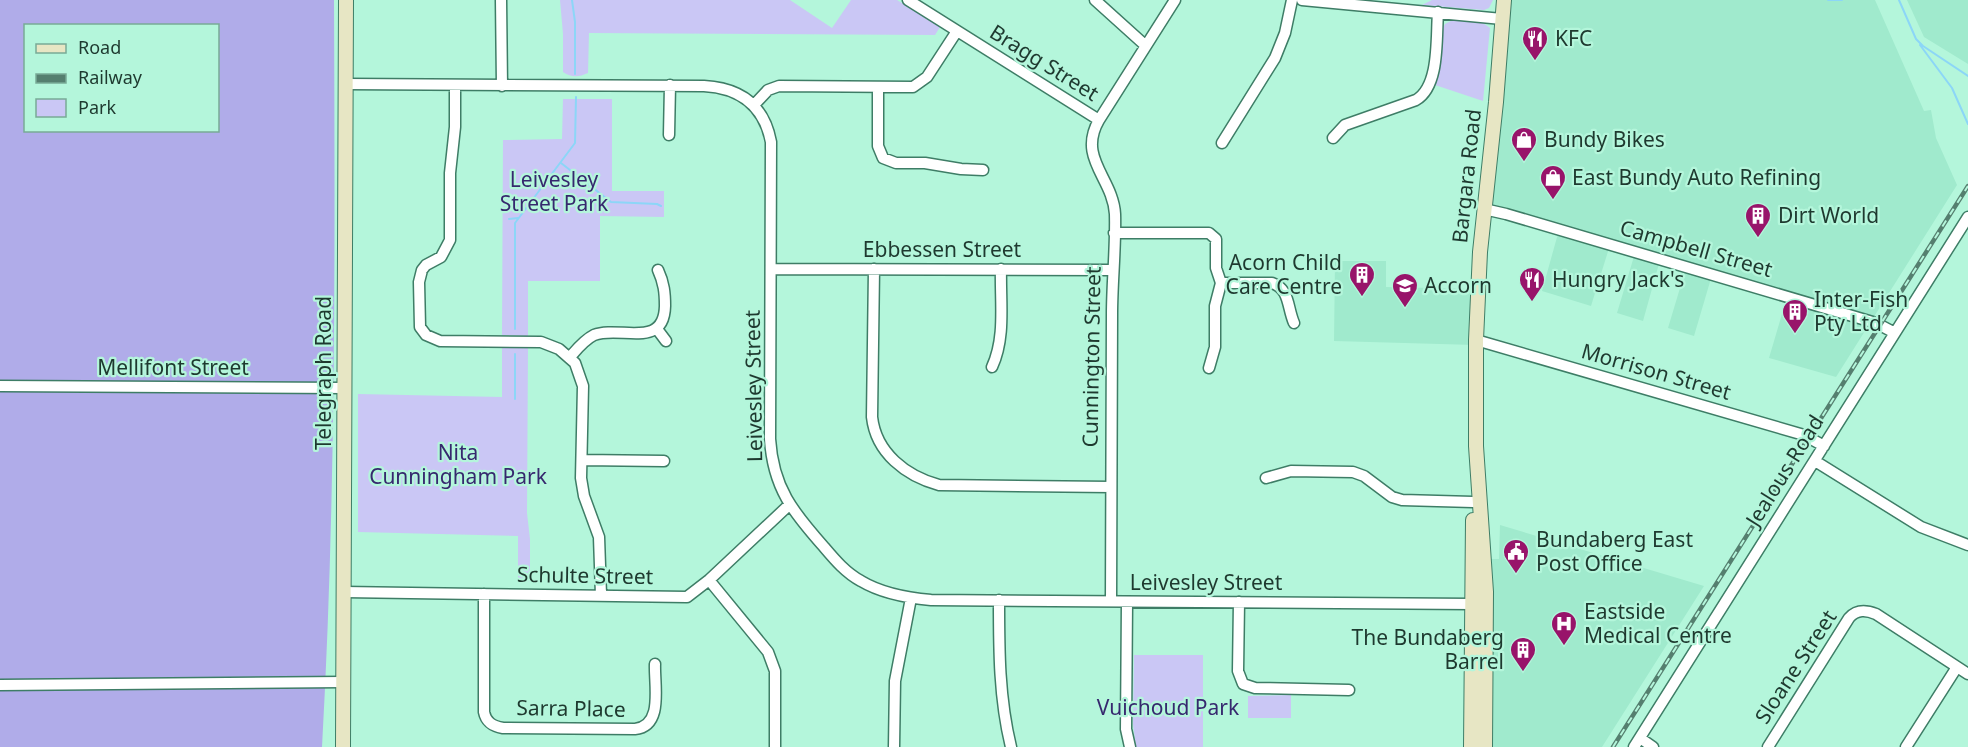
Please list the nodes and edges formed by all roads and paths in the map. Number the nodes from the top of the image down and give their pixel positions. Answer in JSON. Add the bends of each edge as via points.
{"nodes":[{"id":1,"x":346,"y":0,"type":"edge"},
{"id":2,"x":501,"y":0,"type":"edge"},
{"id":3,"x":908,"y":0,"type":"edge"},
{"id":4,"x":1095,"y":0,"type":"edge"},
{"id":5,"x":1175,"y":0,"type":"edge"},
{"id":6,"x":1292,"y":0,"type":"edge"},
{"id":7,"x":1302,"y":0,"type":"edge"},
{"id":8,"x":1504,"y":0,"type":"edge"},
{"id":9,"x":1438,"y":12,"type":"junction"},
{"id":10,"x":1502,"y":19,"type":"junction"},
{"id":11,"x":957,"y":31,"type":"junction"},
{"id":12,"x":1146,"y":46,"type":"junction"},
{"id":13,"x":346,"y":84,"type":"junction"},
{"id":14,"x":455,"y":86,"type":"junction"},
{"id":15,"x":502,"y":86,"type":"junction"},
{"id":16,"x":670,"y":86,"type":"junction"},
{"id":17,"x":878,"y":87,"type":"junction"},
{"id":18,"x":754,"y":105,"type":"junction"},
{"id":19,"x":1099,"y":120,"type":"junction"},
{"id":20,"x":669,"y":135,"type":"dead end"},
{"id":21,"x":1334,"y":138,"type":"dead end"},
{"id":22,"x":1222,"y":143,"type":"dead end"},
{"id":23,"x":983,"y":170,"type":"dead end"},
{"id":24,"x":1484,"y":209,"type":"junction"},
{"id":25,"x":1968,"y":217,"type":"edge"},
{"id":26,"x":1114,"y":233,"type":"junction"},
{"id":27,"x":772,"y":269,"type":"junction"},
{"id":28,"x":874,"y":269,"type":"junction"},
{"id":29,"x":1000,"y":269,"type":"junction"},
{"id":30,"x":658,"y":270,"type":"dead end"},
{"id":31,"x":1112,"y":270,"type":"junction"},
{"id":32,"x":1221,"y":283,"type":"junction"},
{"id":33,"x":1294,"y":323,"type":"dead end"},
{"id":34,"x":657,"y":328,"type":"junction"},
{"id":35,"x":1895,"y":333,"type":"junction"},
{"id":36,"x":424,"y":334,"type":"junction"},
{"id":37,"x":1476,"y":340,"type":"junction"},
{"id":38,"x":666,"y":341,"type":"dead end"},
{"id":39,"x":416,"y":342,"type":"dead end"},
{"id":40,"x":570,"y":357,"type":"junction"},
{"id":41,"x":992,"y":367,"type":"dead end"},
{"id":42,"x":1209,"y":368,"type":"dead end"},
{"id":43,"x":0,"y":386,"type":"edge"},
{"id":44,"x":345,"y":388,"type":"junction"},
{"id":45,"x":1824,"y":446,"type":"junction"},
{"id":46,"x":582,"y":460,"type":"junction"},
{"id":47,"x":664,"y":461,"type":"dead end"},
{"id":48,"x":1815,"y":461,"type":"junction"},
{"id":49,"x":1266,"y":478,"type":"dead end"},
{"id":50,"x":1111,"y":487,"type":"junction"},
{"id":51,"x":1476,"y":502,"type":"junction"},
{"id":52,"x":789,"y":505,"type":"junction"},
{"id":53,"x":1967,"y":544,"type":"edge"},
{"id":54,"x":709,"y":580,"type":"junction"},
{"id":55,"x":344,"y":592,"type":"junction"},
{"id":56,"x":484,"y":594,"type":"junction"},
{"id":57,"x":601,"y":595,"type":"junction"},
{"id":58,"x":911,"y":598,"type":"junction"},
{"id":59,"x":999,"y":600,"type":"junction"},
{"id":60,"x":1111,"y":601,"type":"junction"},
{"id":61,"x":1126,"y":602,"type":"junction"},
{"id":62,"x":1239,"y":602,"type":"junction"},
{"id":63,"x":1479,"y":604,"type":"junction"},
{"id":64,"x":654,"y":664,"type":"dead end"},
{"id":65,"x":1957,"y":667,"type":"junction"},
{"id":66,"x":1968,"y":674,"type":"edge"},
{"id":67,"x":343,"y":682,"type":"junction"},
{"id":68,"x":0,"y":685,"type":"edge"},
{"id":69,"x":1349,"y":690,"type":"dead end"},
{"id":70,"x":1637,"y":743,"type":"edge"},
{"id":71,"x":343,"y":747,"type":"edge"},
{"id":72,"x":775,"y":747,"type":"edge"},
{"id":73,"x":894,"y":747,"type":"edge"},
{"id":74,"x":1011,"y":747,"type":"edge"},
{"id":75,"x":1130,"y":747,"type":"edge"},
{"id":76,"x":1471,"y":747,"type":"edge"},
{"id":77,"x":1485,"y":747,"type":"edge"},
{"id":78,"x":1653,"y":747,"type":"edge"},
{"id":79,"x":1768,"y":747,"type":"edge"},
{"id":80,"x":1906,"y":747,"type":"edge"}],
"edges":[{"from":1,"to":13,"type":"main road","name":"Telegraph Road"},
{"from":2,"to":15,"type":"street"},
{"from":3,"to":11,"type":"street","name":"Bragg Street"},
{"from":4,"to":12,"type":"street"},
{"from":5,"to":12,"type":"street","name":"Cunnington Street"},
{"from":6,"to":22,"type":"street","via":[[1275,58]]},
{"from":7,"to":9,"type":"street"},
{"from":8,"to":10,"type":"main road","name":"Bargara Road"},
{"from":9,"to":10,"type":"street"},
{"from":9,"to":21,"type":"street","via":[[1432,78],[1425,94],[1345,125]]},
{"from":10,"to":24,"type":"main road","name":"Bargara Road"},
{"from":11,"to":17,"type":"street","via":[[924,81],[913,87]]},
{"from":11,"to":19,"type":"street","name":"Bragg Street"},
{"from":12,"to":19,"type":"street","name":"Cunnington Street"},
{"from":13,"to":14,"type":"street"},
{"from":13,"to":44,"type":"main road","name":"Telegraph Road"},
{"from":14,"to":15,"type":"street"},
{"from":14,"to":36,"type":"street","via":[[450,240],[441,257],[426,265],[419,275],[419,321]]},
{"from":15,"to":16,"type":"street"},
{"from":16,"to":18,"type":"street","via":[[724,88]]},
{"from":16,"to":20,"type":"street"},
{"from":17,"to":18,"type":"street","via":[[779,86],[768,90]]},
{"from":17,"to":23,"type":"street","via":[[880,161]]},
{"from":18,"to":27,"type":"street","name":"Leivesley Street","via":[[766,123],[771,142]]},
{"from":19,"to":26,"type":"street","name":"Cunnington Street","via":[[1091,151],[1112,199]]},
{"from":24,"to":35,"type":"street","name":"Campbell Street","via":[[1876,322]]},
{"from":24,"to":37,"type":"main road","name":"Bargara Road"},
{"from":25,"to":35,"type":"street","name":"Jealous Road"},
{"from":26,"to":31,"type":"street","name":"Cunnington Street"},
{"from":26,"to":32,"type":"street","via":[[1209,233],[1216,239],[1216,268]]},
{"from":27,"to":28,"type":"street","name":"Ebbessen Street"},
{"from":27,"to":52,"type":"street","name":"Leivesley Street","via":[[770,439],[776,478]]},
{"from":28,"to":29,"type":"street","name":"Ebbessen Street"},
{"from":28,"to":50,"type":"street","via":[[873,427],[881,445],[899,466],[913,476],[939,485]]},
{"from":29,"to":31,"type":"street","name":"Ebbessen Street"},
{"from":29,"to":41,"type":"street","via":[[1000,342]]},
{"from":30,"to":34,"type":"street","via":[[664,284],[665,311]]},
{"from":31,"to":50,"type":"street","name":"Cunnington Street"},
{"from":32,"to":33,"type":"street","via":[[1280,286],[1286,292]]},
{"from":32,"to":42,"type":"street","via":[[1215,306],[1215,347]]},
{"from":34,"to":38,"type":"street"},
{"from":34,"to":40,"type":"street","via":[[648,333],[595,335]]},
{"from":35,"to":45,"type":"street","name":"Jealous Road"},
{"from":36,"to":39,"type":"street"},
{"from":36,"to":40,"type":"street","via":[[440,341],[541,342]]},
{"from":37,"to":45,"type":"street","name":"Morrison Street","via":[[1799,433]]},
{"from":37,"to":51,"type":"main road","name":"Bargara Road"},
{"from":40,"to":46,"type":"street","via":[[583,386]]},
{"from":43,"to":44,"type":"street","name":"Mellifont Street"},
{"from":44,"to":55,"type":"main road","name":"Telegraph Road"},
{"from":45,"to":48,"type":"street","name":"Jealous Road"},
{"from":46,"to":47,"type":"street"},
{"from":46,"to":57,"type":"street","via":[[584,496],[599,537]]},
{"from":48,"to":53,"type":"street","via":[[1921,527]]},
{"from":48,"to":70,"type":"street","name":"Jealous Road"},
{"from":49,"to":51,"type":"street","via":[[1291,471],[1353,472],[1402,500]]},
{"from":50,"to":60,"type":"street","name":"Cunnington Street"},
{"from":51,"to":63,"type":"main road","name":"Bargara Road"},
{"from":52,"to":54,"type":"street","name":"Schulte Street"},
{"from":52,"to":58,"type":"street","name":"Leivesley Street","via":[[854,577]]},
{"from":54,"to":57,"type":"street","name":"Schulte Street","via":[[687,597]]},
{"from":54,"to":72,"type":"street","via":[[773,663]]},
{"from":55,"to":56,"type":"street","name":"Schulte Street"},
{"from":55,"to":67,"type":"main road","name":"Telegraph Road"},
{"from":56,"to":57,"type":"street","name":"Schulte Street"},
{"from":56,"to":64,"type":"street","name":"Sarra Place","via":[[483,708],[487,724],[524,728],[650,727],[655,711]]},
{"from":58,"to":59,"type":"street","name":"Leivesley Street"},
{"from":58,"to":73,"type":"street","via":[[895,681]]},
{"from":59,"to":60,"type":"street","name":"Leivesley Street"},
{"from":59,"to":74,"type":"street","via":[[1000,688]]},
{"from":60,"to":61,"type":"street","name":"Leivesley Street"},
{"from":61,"to":62,"type":"street","name":"Leivesley Street"},
{"from":61,"to":75,"type":"street","via":[[1126,729]]},
{"from":62,"to":63,"type":"street","name":"Leivesley Street"},
{"from":62,"to":69,"type":"street","via":[[1238,671],[1243,684],[1256,688]]},
{"from":63,"to":76,"type":"main road","name":"Bargara Road"},
{"from":63,"to":77,"type":"main road","name":"Bargara Road"},
{"from":65,"to":66,"type":"street"},
{"from":65,"to":79,"type":"street","name":"Sloane Street","via":[[1876,614],[1860,611],[1849,618]]},
{"from":65,"to":80,"type":"street"},
{"from":67,"to":68,"type":"street"},
{"from":67,"to":71,"type":"main road","name":"Telegraph Road"},
{"from":70,"to":78,"type":"street"}]}
